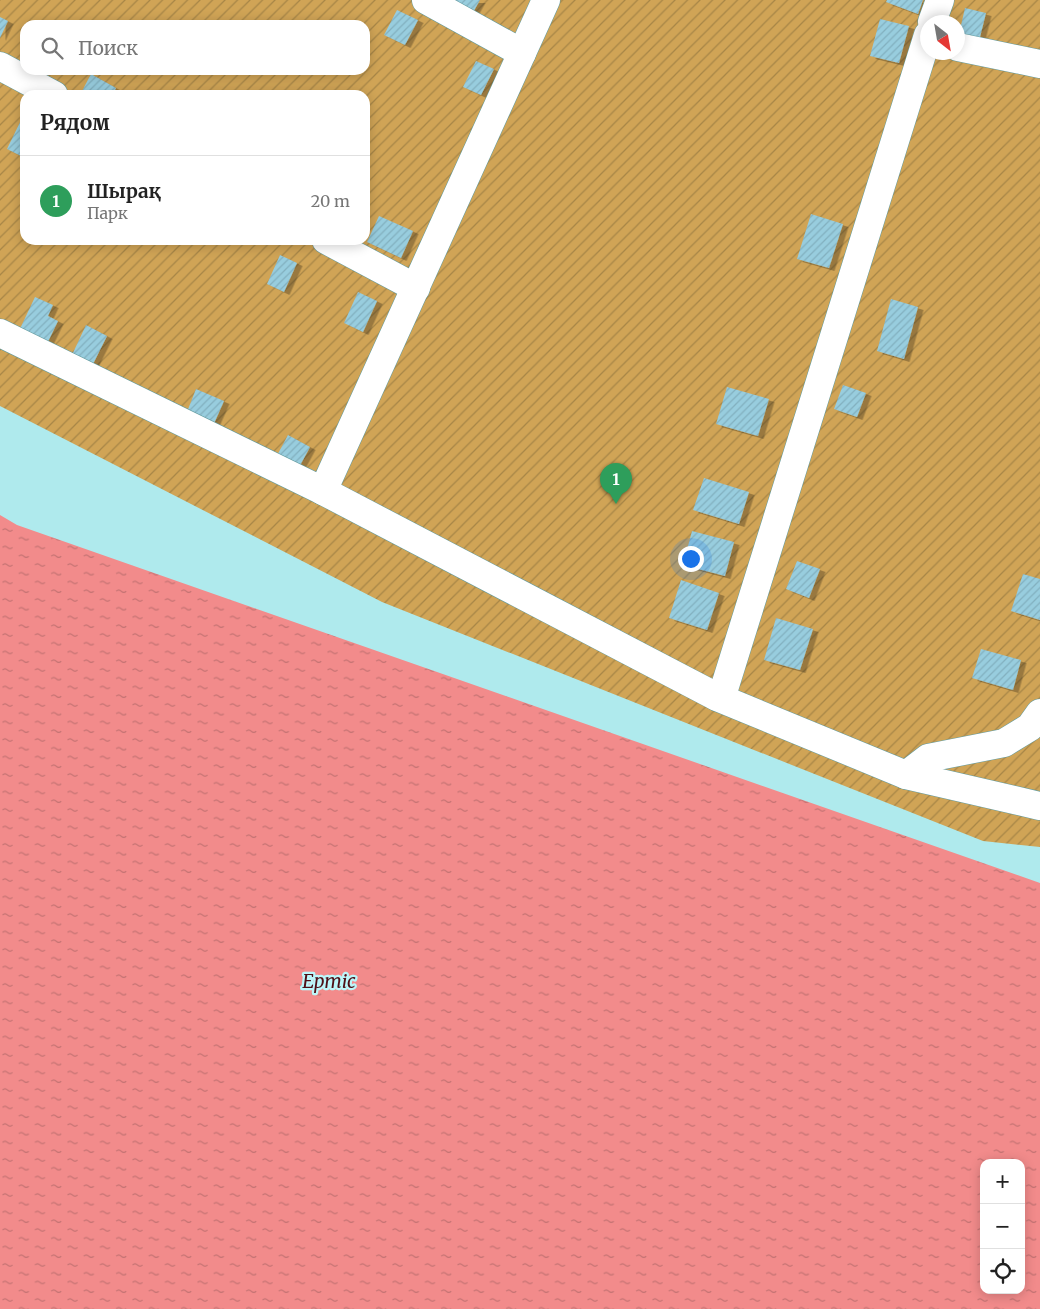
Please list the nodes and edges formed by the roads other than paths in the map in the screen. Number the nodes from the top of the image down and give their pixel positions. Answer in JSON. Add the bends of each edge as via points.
{"nodes":[{"id":1,"x":426,"y":0,"type":"edge"},
{"id":2,"x":546,"y":0,"type":"edge"},
{"id":3,"x":940,"y":0,"type":"edge"},
{"id":4,"x":935,"y":15,"type":"edge"},
{"id":5,"x":965,"y":48,"type":"edge"},
{"id":6,"x":522,"y":53,"type":"junction"},
{"id":7,"x":920,"y":60,"type":"edge"},
{"id":8,"x":1040,"y":64,"type":"edge"},
{"id":9,"x":0,"y":66,"type":"edge"},
{"id":10,"x":45,"y":90,"type":"edge"},
{"id":11,"x":335,"y":245,"type":"edge"},
{"id":12,"x":416,"y":288,"type":"junction"},
{"id":13,"x":0,"y":333,"type":"edge"},
{"id":14,"x":323,"y":491,"type":"junction"},
{"id":15,"x":717,"y":697,"type":"junction"},
{"id":16,"x":1040,"y":714,"type":"edge"},
{"id":17,"x":906,"y":775,"type":"junction"},
{"id":18,"x":1040,"y":806,"type":"edge"}],
"edges":[{"from":1,"to":6,"type":"street"},
{"from":2,"to":6,"type":"street"},
{"from":3,"to":4,"type":"street"},
{"from":5,"to":8,"type":"street"},
{"from":6,"to":12,"type":"street"},
{"from":7,"to":15,"type":"street","via":[[725,686]]},
{"from":9,"to":10,"type":"street"},
{"from":11,"to":12,"type":"street"},
{"from":12,"to":14,"type":"street"},
{"from":13,"to":14,"type":"street"},
{"from":14,"to":15,"type":"street"},
{"from":15,"to":17,"type":"street"},
{"from":16,"to":17,"type":"street","via":[[1030,727],[1004,743],[928,758]]},
{"from":17,"to":18,"type":"street"}]}
